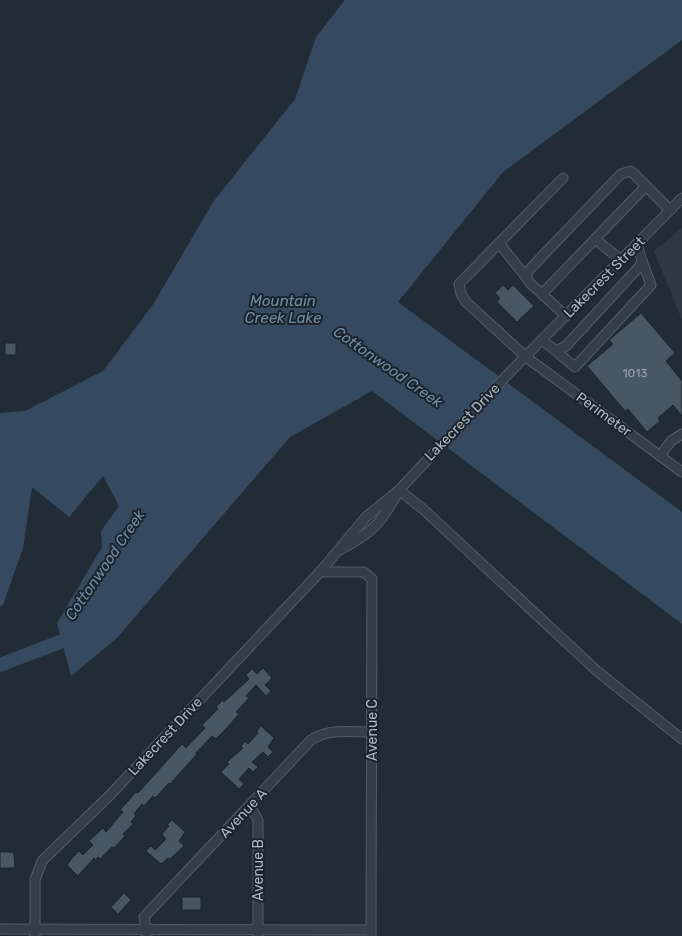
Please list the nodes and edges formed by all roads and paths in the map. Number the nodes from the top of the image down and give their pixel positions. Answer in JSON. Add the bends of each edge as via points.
{"nodes":[{"id":1,"x":563,"y":178,"type":"dead end"},
{"id":2,"x":646,"y":186,"type":"junction"},
{"id":3,"x":682,"y":198,"type":"edge"},
{"id":4,"x":670,"y":210,"type":"junction"},
{"id":5,"x":595,"y":239,"type":"junction"},
{"id":6,"x":499,"y":242,"type":"junction"},
{"id":7,"x":637,"y":244,"type":"junction"},
{"id":8,"x":621,"y":260,"type":"junction"},
{"id":9,"x":642,"y":261,"type":"junction"},
{"id":10,"x":526,"y":277,"type":"junction"},
{"id":11,"x":542,"y":294,"type":"junction"},
{"id":12,"x":566,"y":316,"type":"junction"},
{"id":13,"x":542,"y":340,"type":"junction"},
{"id":14,"x":556,"y":350,"type":"junction"},
{"id":15,"x":526,"y":357,"type":"junction"},
{"id":16,"x":682,"y":434,"type":"edge"},
{"id":17,"x":660,"y":456,"type":"junction"},
{"id":18,"x":682,"y":472,"type":"edge"},
{"id":19,"x":399,"y":490,"type":"junction"},
{"id":20,"x":337,"y":551,"type":"junction"},
{"id":21,"x":320,"y":572,"type":"junction"},
{"id":22,"x":372,"y":732,"type":"junction"},
{"id":23,"x":682,"y":739,"type":"edge"},
{"id":24,"x":250,"y":806,"type":"junction"},
{"id":25,"x":0,"y":929,"type":"edge"},
{"id":26,"x":147,"y":932,"type":"edge"},
{"id":27,"x":35,"y":933,"type":"edge"},
{"id":28,"x":258,"y":933,"type":"edge"},
{"id":29,"x":371,"y":933,"type":"edge"}],
"edges":[{"from":1,"to":6,"type":"street"},
{"from":2,"to":4,"type":"street"},
{"from":2,"to":5,"type":"street"},
{"from":2,"to":10,"type":"street","via":[[631,171],[621,174],[529,270]]},
{"from":3,"to":4,"type":"street","name":"Lakecrest Street"},
{"from":4,"to":7,"type":"street","name":"Lakecrest Street"},
{"from":5,"to":8,"type":"street"},
{"from":5,"to":11,"type":"street"},
{"from":6,"to":10,"type":"street"},
{"from":6,"to":15,"type":"street","name":"Perimeter","via":[[459,284],[461,294],[466,302]]},
{"from":7,"to":8,"type":"street","name":"Lakecrest Street"},
{"from":7,"to":9,"type":"street"},
{"from":8,"to":12,"type":"street","name":"Lakecrest Street"},
{"from":9,"to":14,"type":"street","via":[[566,346]]},
{"from":9,"to":14,"type":"street","via":[[652,285],[575,367]]},
{"from":10,"to":11,"type":"street"},
{"from":11,"to":12,"type":"street"},
{"from":12,"to":13,"type":"street","name":"Lakecrest Street"},
{"from":13,"to":14,"type":"street"},
{"from":13,"to":15,"type":"street","name":"Lakecrest Street"},
{"from":15,"to":17,"type":"street","name":"Perimeter"},
{"from":15,"to":19,"type":"street","name":"Lakecrest Drive"},
{"from":16,"to":17,"type":"street","via":[[671,441]]},
{"from":17,"to":18,"type":"street","name":"Perimeter"},
{"from":19,"to":20,"type":"street","name":"Lakecrest Drive","via":[[366,517]]},
{"from":19,"to":20,"type":"street","name":"Lakecrest Drive","via":[[384,518],[376,527]]},
{"from":19,"to":23,"type":"street","via":[[435,519],[597,671]]},
{"from":20,"to":21,"type":"street","name":"Lakecrest Drive"},
{"from":21,"to":22,"type":"street","name":"Avenue C","via":[[364,572],[372,580]]},
{"from":21,"to":27,"type":"street","name":"Lakecrest Drive","via":[[110,794],[42,861],[35,880]]},
{"from":22,"to":24,"type":"street","name":"Avenue A","via":[[320,734],[311,740]]},
{"from":22,"to":29,"type":"street","name":"Avenue C"},
{"from":24,"to":26,"type":"street","name":"Avenue A","via":[[144,917]]},
{"from":24,"to":28,"type":"street","name":"Avenue B","via":[[258,820]]},
{"from":25,"to":27,"type":"street"},
{"from":26,"to":27,"type":"street"},
{"from":26,"to":28,"type":"street"},
{"from":28,"to":29,"type":"street"}]}
